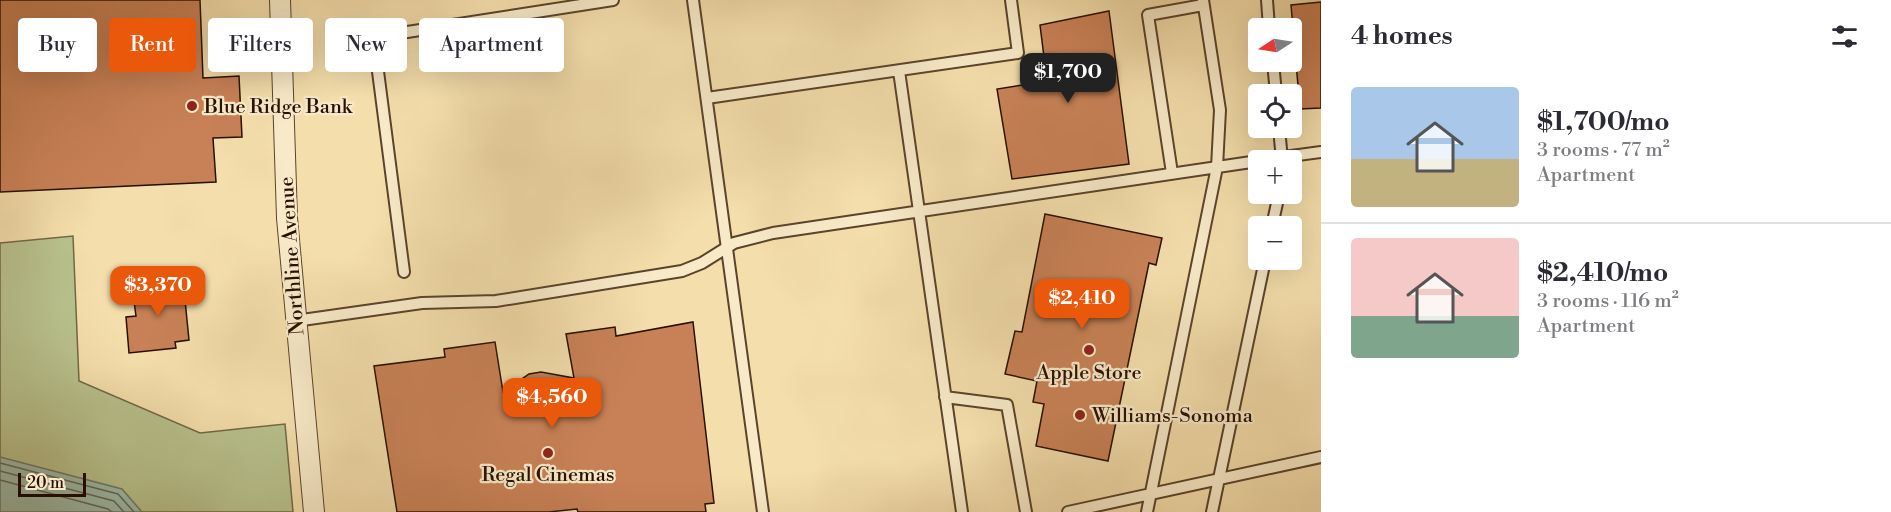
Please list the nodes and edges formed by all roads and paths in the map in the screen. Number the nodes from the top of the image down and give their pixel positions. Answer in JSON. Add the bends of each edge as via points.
{"nodes":[{"id":1,"x":280,"y":0,"type":"edge"},
{"id":2,"x":613,"y":0,"type":"edge"},
{"id":3,"x":693,"y":0,"type":"edge"},
{"id":4,"x":1011,"y":0,"type":"edge"},
{"id":5,"x":1267,"y":0,"type":"edge"},
{"id":6,"x":1203,"y":3,"type":"edge"},
{"id":7,"x":1268,"y":18,"type":"edge"},
{"id":8,"x":899,"y":70,"type":"junction"},
{"id":9,"x":707,"y":98,"type":"junction"},
{"id":10,"x":1321,"y":152,"type":"edge"},
{"id":11,"x":1302,"y":155,"type":"edge"},
{"id":12,"x":1248,"y":163,"type":"edge"},
{"id":13,"x":1217,"y":167,"type":"junction"},
{"id":14,"x":1172,"y":173,"type":"junction"},
{"id":15,"x":918,"y":212,"type":"junction"},
{"id":16,"x":727,"y":247,"type":"junction"},
{"id":17,"x":1263,"y":270,"type":"edge"},
{"id":18,"x":404,"y":272,"type":"dead end"},
{"id":19,"x":295,"y":321,"type":"junction"},
{"id":20,"x":945,"y":397,"type":"junction"},
{"id":21,"x":1321,"y":457,"type":"edge"},
{"id":22,"x":1217,"y":479,"type":"junction"},
{"id":23,"x":1150,"y":493,"type":"junction"},
{"id":24,"x":314,"y":512,"type":"edge"},
{"id":25,"x":763,"y":512,"type":"edge"},
{"id":26,"x":962,"y":512,"type":"edge"},
{"id":27,"x":1026,"y":512,"type":"edge"},
{"id":28,"x":1068,"y":512,"type":"edge"},
{"id":29,"x":1147,"y":512,"type":"edge"},
{"id":30,"x":1212,"y":512,"type":"edge"}],
"edges":[{"from":1,"to":19,"type":"street","name":"Northline Avenue","via":[[287,218]]},
{"from":2,"to":18,"type":"lane","via":[[388,35],[379,44],[376,56]]},
{"from":3,"to":9,"type":"lane"},
{"from":4,"to":8,"type":"lane","via":[[1018,53]]},
{"from":5,"to":7,"type":"lane"},
{"from":6,"to":13,"type":"lane","via":[[1220,110]]},
{"from":6,"to":14,"type":"lane","via":[[1148,15]]},
{"from":8,"to":9,"type":"lane"},
{"from":8,"to":15,"type":"lane"},
{"from":9,"to":16,"type":"lane"},
{"from":10,"to":11,"type":"lane"},
{"from":12,"to":13,"type":"lane"},
{"from":13,"to":14,"type":"lane"},
{"from":13,"to":23,"type":"lane"},
{"from":14,"to":15,"type":"lane"},
{"from":15,"to":16,"type":"lane","via":[[773,233]]},
{"from":15,"to":20,"type":"lane"},
{"from":16,"to":19,"type":"lane","via":[[682,271],[648,277],[496,301],[422,303]]},
{"from":16,"to":25,"type":"lane"},
{"from":17,"to":22,"type":"lane"},
{"from":19,"to":24,"type":"street","name":"Northline Avenue"},
{"from":20,"to":26,"type":"lane"},
{"from":20,"to":27,"type":"lane","via":[[1007,405]]},
{"from":21,"to":22,"type":"lane"},
{"from":22,"to":23,"type":"lane"},
{"from":22,"to":30,"type":"lane"},
{"from":23,"to":28,"type":"lane"},
{"from":23,"to":29,"type":"lane"}]}
